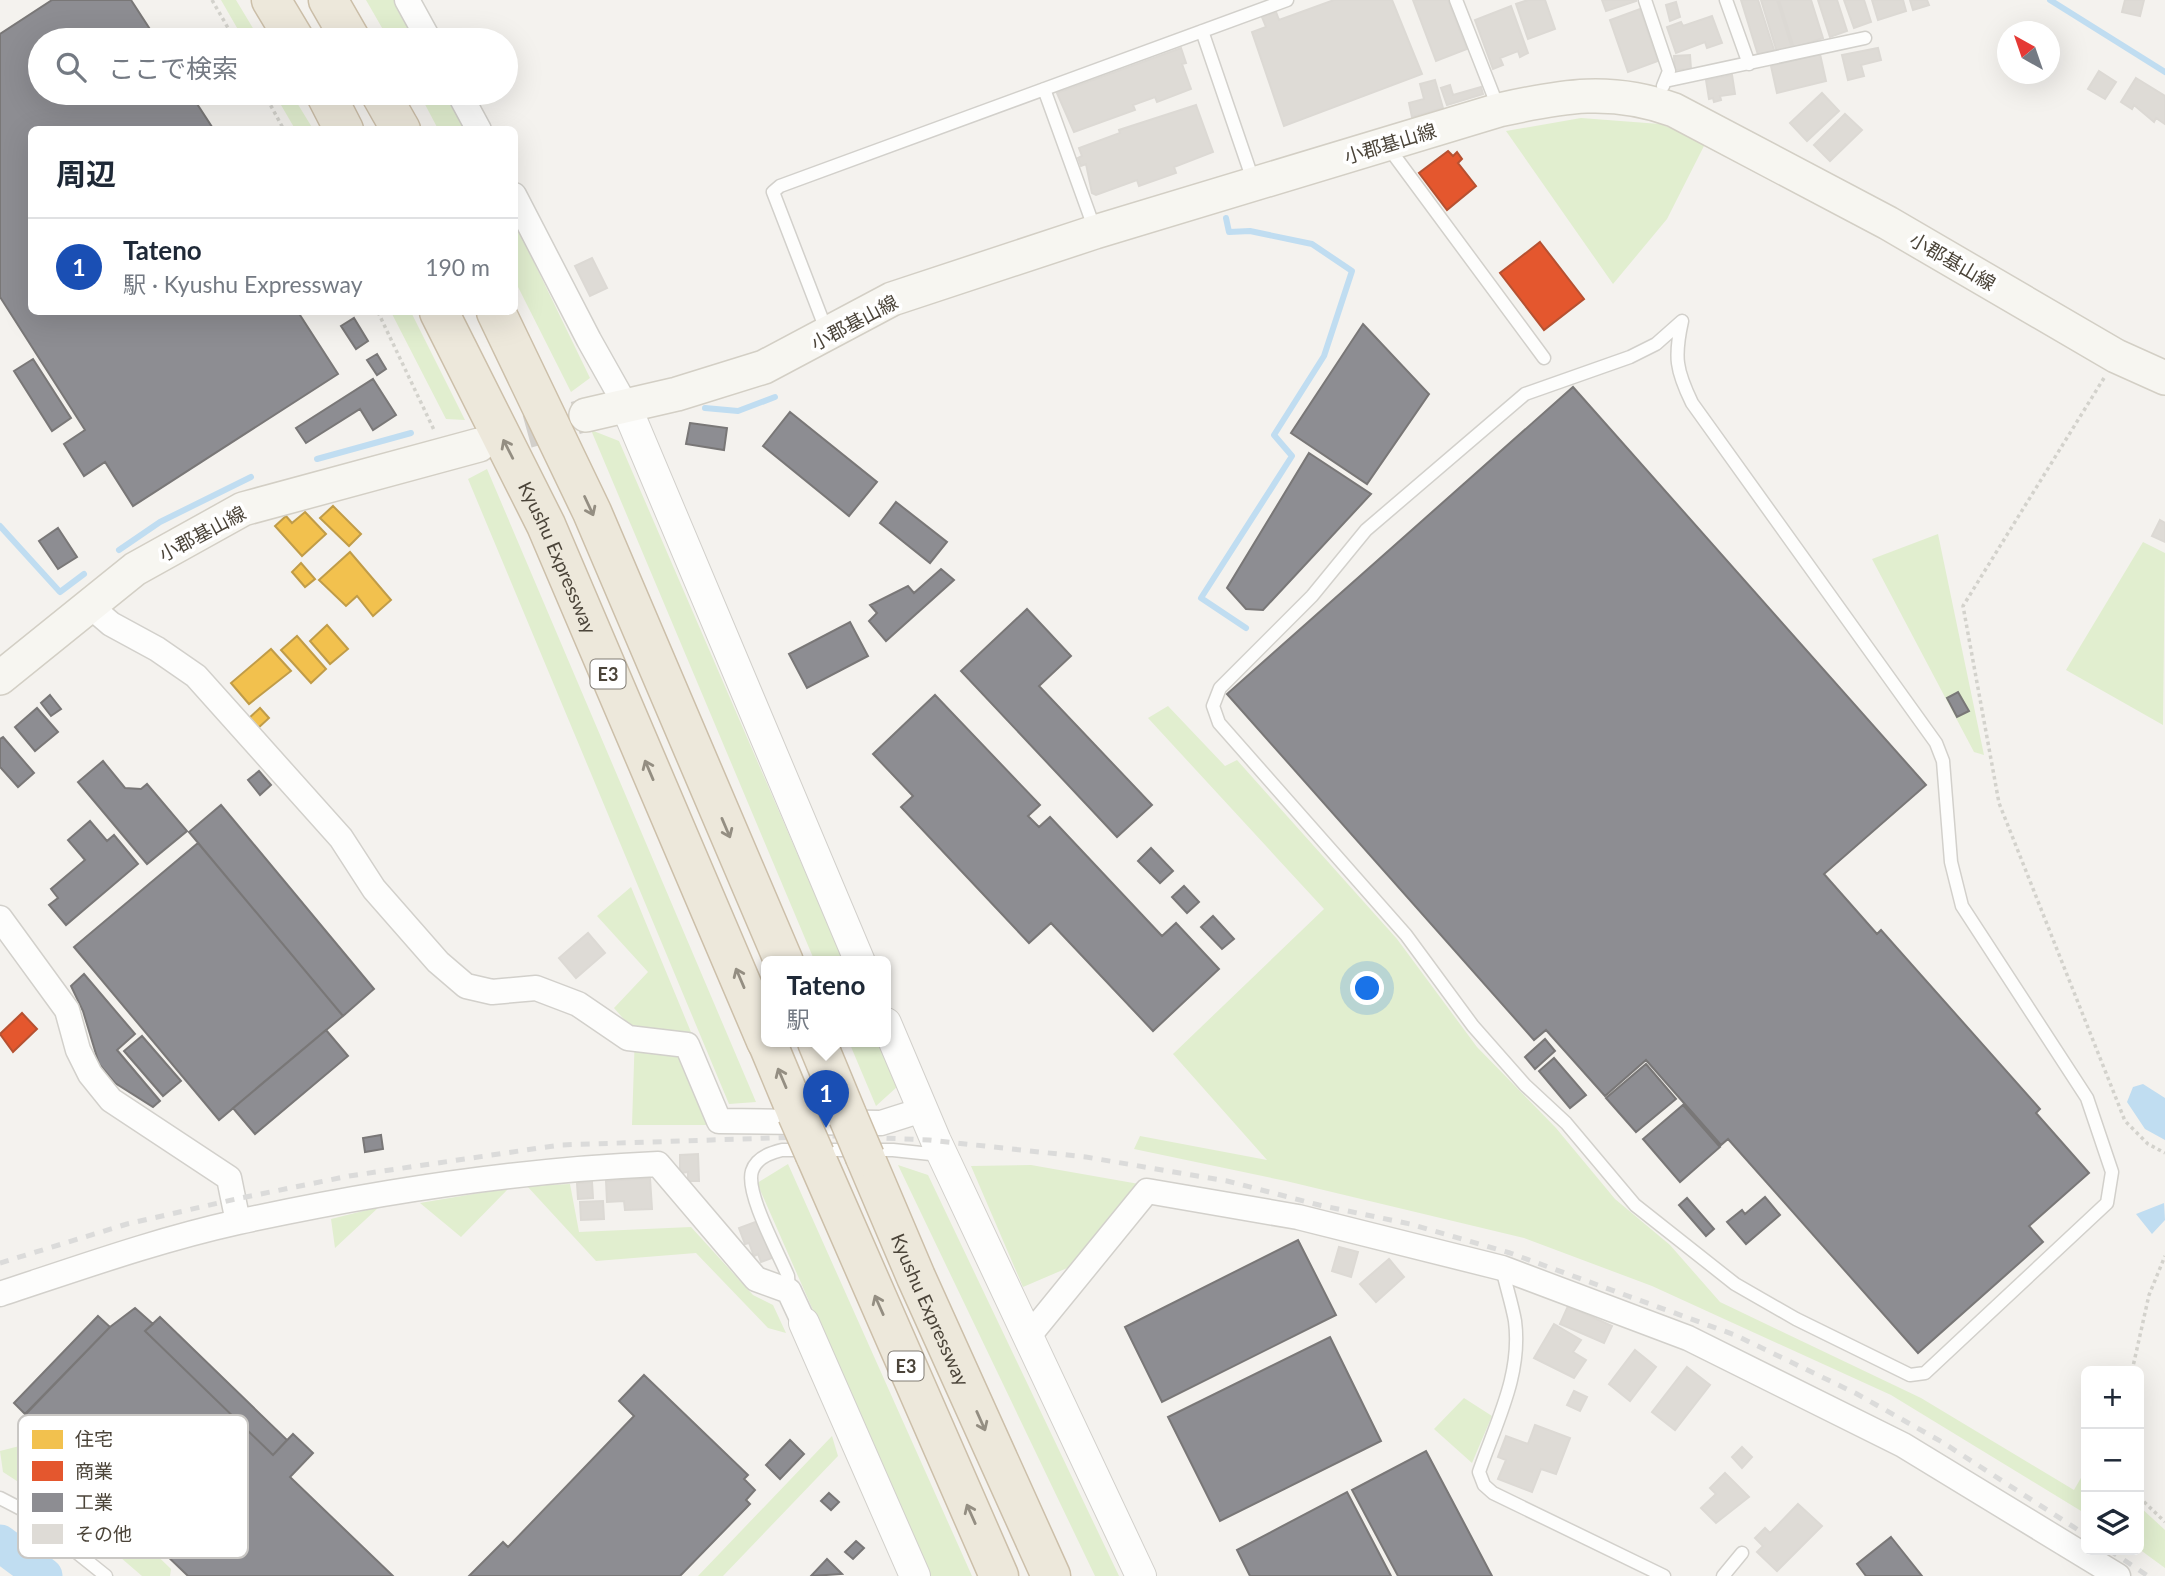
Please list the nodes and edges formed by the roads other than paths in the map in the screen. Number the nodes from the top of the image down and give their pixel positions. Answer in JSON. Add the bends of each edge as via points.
{"nodes":[{"id":1,"x":271,"y":0,"type":"edge"},
{"id":2,"x":328,"y":0,"type":"edge"},
{"id":3,"x":407,"y":0,"type":"edge"},
{"id":4,"x":1287,"y":0,"type":"edge"},
{"id":5,"x":1457,"y":0,"type":"edge"},
{"id":6,"x":1645,"y":0,"type":"edge"},
{"id":7,"x":1726,"y":0,"type":"edge"},
{"id":8,"x":288,"y":28,"type":"edge"},
{"id":9,"x":344,"y":28,"type":"edge"},
{"id":10,"x":422,"y":28,"type":"edge"},
{"id":11,"x":1202,"y":31,"type":"junction"},
{"id":12,"x":1865,"y":38,"type":"dead end"},
{"id":13,"x":1749,"y":64,"type":"junction"},
{"id":14,"x":1044,"y":89,"type":"junction"},
{"id":15,"x":1660,"y":92,"type":"junction"},
{"id":16,"x":331,"y":105,"type":"edge"},
{"id":17,"x":387,"y":105,"type":"edge"},
{"id":18,"x":465,"y":105,"type":"edge"},
{"id":19,"x":1499,"y":110,"type":"junction"},
{"id":20,"x":342,"y":126,"type":"edge"},
{"id":21,"x":399,"y":126,"type":"edge"},
{"id":22,"x":477,"y":126,"type":"edge"},
{"id":23,"x":1385,"y":144,"type":"junction"},
{"id":24,"x":1254,"y":184,"type":"junction"},
{"id":25,"x":518,"y":203,"type":"edge"},
{"id":26,"x":1096,"y":232,"type":"junction"},
{"id":27,"x":441,"y":315,"type":"edge"},
{"id":28,"x":497,"y":315,"type":"edge"},
{"id":29,"x":1682,"y":321,"type":"joint"},
{"id":30,"x":828,"y":336,"type":"junction"},
{"id":31,"x":1544,"y":358,"type":"dead end"},
{"id":32,"x":2165,"y":377,"type":"edge"},
{"id":33,"x":625,"y":404,"type":"junction"},
{"id":34,"x":586,"y":415,"type":"tunnel mouth"},
{"id":35,"x":479,"y":445,"type":"tunnel mouth"},
{"id":36,"x":90,"y":606,"type":"junction"},
{"id":37,"x":0,"y":678,"type":"edge"},
{"id":38,"x":0,"y":918,"type":"edge"},
{"id":39,"x":781,"y":956,"type":"edge"},
{"id":40,"x":857,"y":956,"type":"edge"},
{"id":41,"x":761,"y":1028,"type":"edge"},
{"id":42,"x":891,"y":1036,"type":"edge"},
{"id":43,"x":769,"y":1047,"type":"edge"},
{"id":44,"x":819,"y":1047,"type":"edge"},
{"id":45,"x":922,"y":1110,"type":"junction"},
{"id":46,"x":943,"y":1156,"type":"junction"},
{"id":47,"x":238,"y":1222,"type":"junction"},
{"id":48,"x":1502,"y":1268,"type":"junction"},
{"id":49,"x":789,"y":1290,"type":"junction"},
{"id":50,"x":0,"y":1294,"type":"edge"},
{"id":51,"x":804,"y":1323,"type":"joint"},
{"id":52,"x":1028,"y":1337,"type":"junction"},
{"id":53,"x":0,"y":1498,"type":"edge"},
{"id":54,"x":18,"y":1507,"type":"edge"},
{"id":55,"x":1742,"y":1552,"type":"dead end"},
{"id":56,"x":84,"y":1558,"type":"edge"},
{"id":57,"x":106,"y":1576,"type":"edge"},
{"id":58,"x":915,"y":1576,"type":"edge"},
{"id":59,"x":999,"y":1576,"type":"edge"},
{"id":60,"x":1051,"y":1576,"type":"edge"},
{"id":61,"x":1141,"y":1576,"type":"edge"},
{"id":62,"x":1664,"y":1576,"type":"edge"},
{"id":63,"x":1723,"y":1576,"type":"edge"},
{"id":64,"x":2119,"y":1576,"type":"edge"}],
"edges":[{"from":1,"to":8,"type":"highway"},
{"from":2,"to":9,"type":"highway"},
{"from":3,"to":10,"type":"street"},
{"from":4,"to":11,"type":"lane"},
{"from":5,"to":19,"type":"lane"},
{"from":6,"to":15,"type":"lane","via":[[1669,71]]},
{"from":7,"to":13,"type":"lane"},
{"from":11,"to":14,"type":"lane"},
{"from":11,"to":24,"type":"lane"},
{"from":12,"to":13,"type":"lane"},
{"from":13,"to":15,"type":"lane"},
{"from":14,"to":26,"type":"lane"},
{"from":14,"to":30,"type":"lane","via":[[773,192]]},
{"from":15,"to":19,"type":"main road","name":"小郡基山線","via":[[1563,96]]},
{"from":15,"to":32,"type":"main road","name":"小郡基山線","via":[[2116,356]]},
{"from":16,"to":20,"type":"highway"},
{"from":17,"to":21,"type":"highway"},
{"from":18,"to":22,"type":"street"},
{"from":19,"to":23,"type":"main road","name":"小郡基山線"},
{"from":23,"to":24,"type":"main road","name":"小郡基山線"},
{"from":23,"to":31,"type":"lane"},
{"from":24,"to":26,"type":"main road","name":"小郡基山線"},
{"from":25,"to":33,"type":"street"},
{"from":26,"to":30,"type":"main road","name":"小郡基山線","via":[[892,299]]},
{"from":41,"to":27,"type":"highway","name":"Kyushu Expressway","number":"E3","one_way":true,"via":[[546,525]]},
{"from":28,"to":39,"type":"highway","number":"E3","one_way":true,"via":[[592,512]]},
{"from":29,"to":29,"type":"lane","via":[[1675,351],[1679,377],[1692,403],[1936,743],[1943,761],[1951,862],[1962,906],[2087,1098],[2112,1172],[2107,1203],[1917,1376],[1796,1319],[1735,1284],[1635,1205],[1566,1123],[1525,1086],[1473,1026],[1406,935],[1219,723],[1213,706],[1220,688],[1312,596],[1366,530],[1453,453],[1525,394],[1630,357],[1656,344]]},
{"from":30,"to":33,"type":"main road","name":"小郡基山線","via":[[764,367],[677,394]]},
{"from":33,"to":34,"type":"main road","name":"小郡基山線"},
{"from":33,"to":40,"type":"street"},
{"from":35,"to":36,"type":"main road","name":"小郡基山線","via":[[243,509],[146,562]]},
{"from":36,"to":37,"type":"main road","name":"小郡基山線"},
{"from":36,"to":45,"type":"street","via":[[111,624],[197,676],[341,838],[383,899],[438,962],[466,986],[492,992],[536,988],[578,1004],[628,1038],[687,1045],[719,1121],[881,1123]]},
{"from":38,"to":47,"type":"street","via":[[67,1010],[90,1074],[111,1100],[229,1178]]},
{"from":42,"to":45,"type":"street"},
{"from":59,"to":43,"type":"highway","name":"Kyushu Expressway","number":"E3","one_way":true,"bridge":true},
{"from":44,"to":60,"type":"highway","name":"Kyushu Expressway","number":"E3","one_way":true,"bridge":true,"via":[[921,1290]]},
{"from":45,"to":46,"type":"street"},
{"from":46,"to":49,"type":"lane","via":[[892,1150],[782,1150],[769,1152],[756,1162],[751,1174],[753,1193],[788,1276]]},
{"from":46,"to":52,"type":"street"},
{"from":47,"to":49,"type":"street","via":[[435,1185],[658,1164],[756,1279]]},
{"from":47,"to":50,"type":"street"},
{"from":48,"to":52,"type":"street","via":[[1298,1217],[1147,1191]]},
{"from":48,"to":62,"type":"lane","via":[[1515,1321],[1516,1362],[1504,1410],[1479,1472],[1484,1485]]},
{"from":48,"to":64,"type":"street","via":[[1688,1338],[1903,1445]]},
{"from":49,"to":51,"type":"street"},
{"from":51,"to":58,"type":"street"},
{"from":52,"to":61,"type":"street"},
{"from":53,"to":54,"type":"lane"},
{"from":55,"to":63,"type":"lane"},
{"from":56,"to":57,"type":"lane"}]}
